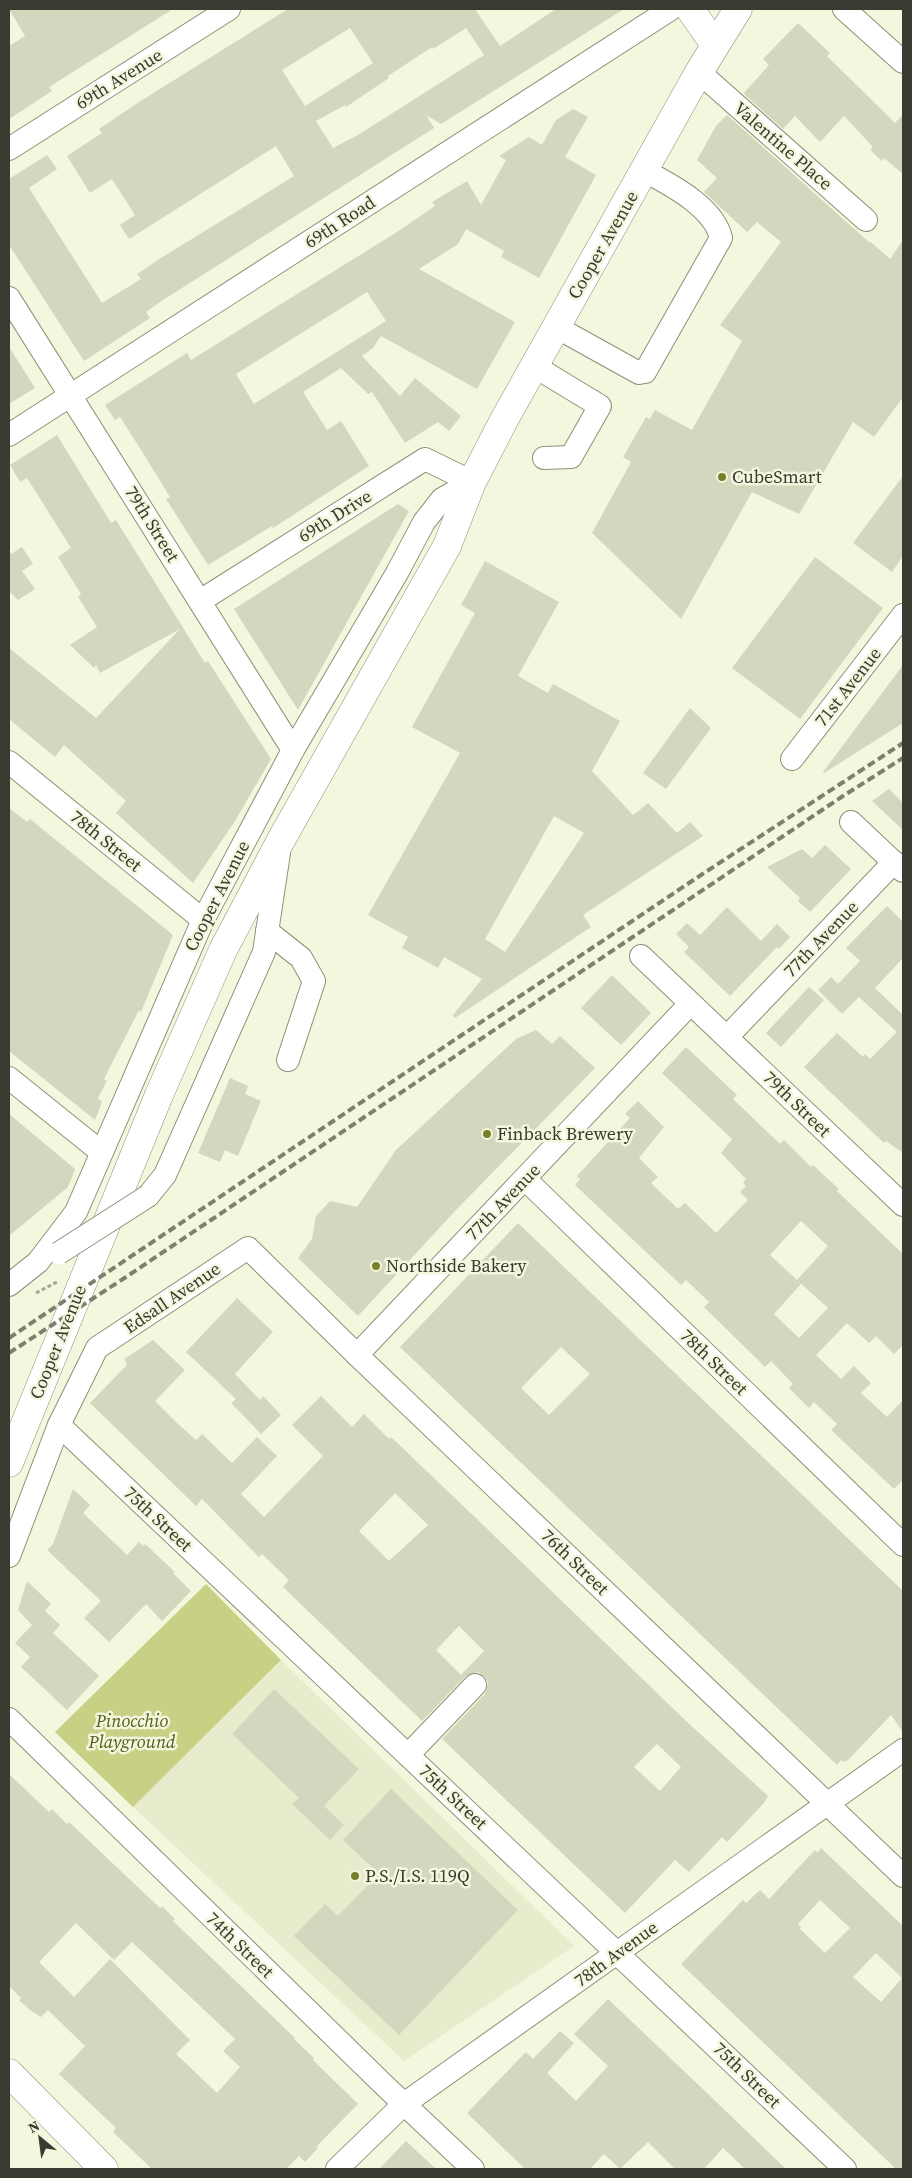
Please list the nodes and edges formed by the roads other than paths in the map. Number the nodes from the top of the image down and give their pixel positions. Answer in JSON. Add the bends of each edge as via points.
{"nodes":[{"id":1,"x":229,"y":9,"type":"edge"},
{"id":2,"x":671,"y":9,"type":"edge"},
{"id":3,"x":690,"y":9,"type":"edge"},
{"id":4,"x":738,"y":9,"type":"edge"},
{"id":5,"x":844,"y":9,"type":"edge"},
{"id":6,"x":715,"y":45,"type":"junction"},
{"id":7,"x":903,"y":62,"type":"edge"},
{"id":8,"x":699,"y":72,"type":"junction"},
{"id":9,"x":9,"y":149,"type":"edge"},
{"id":10,"x":645,"y":171,"type":"junction"},
{"id":11,"x":866,"y":220,"type":"dead end"},
{"id":12,"x":9,"y":298,"type":"edge"},
{"id":13,"x":556,"y":327,"type":"junction"},
{"id":14,"x":534,"y":366,"type":"junction"},
{"id":15,"x":71,"y":396,"type":"junction"},
{"id":16,"x":9,"y":435,"type":"edge"},
{"id":17,"x":544,"y":458,"type":"dead end"},
{"id":18,"x":472,"y":482,"type":"junction"},
{"id":19,"x":200,"y":601,"type":"junction"},
{"id":20,"x":903,"y":615,"type":"edge"},
{"id":21,"x":293,"y":750,"type":"junction"},
{"id":22,"x":792,"y":759,"type":"dead end"},
{"id":23,"x":9,"y":762,"type":"edge"},
{"id":24,"x":851,"y":822,"type":"dead end"},
{"id":25,"x":281,"y":840,"type":"junction"},
{"id":26,"x":898,"y":867,"type":"edge"},
{"id":27,"x":203,"y":920,"type":"junction"},
{"id":28,"x":267,"y":931,"type":"junction"},
{"id":29,"x":641,"y":956,"type":"dead end"},
{"id":30,"x":690,"y":1004,"type":"junction"},
{"id":31,"x":727,"y":1037,"type":"junction"},
{"id":32,"x":288,"y":1060,"type":"dead end"},
{"id":33,"x":9,"y":1078,"type":"edge"},
{"id":34,"x":101,"y":1152,"type":"junction"},
{"id":35,"x":525,"y":1179,"type":"junction"},
{"id":36,"x":903,"y":1205,"type":"edge"},
{"id":37,"x":248,"y":1248,"type":"joint"},
{"id":38,"x":38,"y":1262,"type":"junction"},
{"id":39,"x":9,"y":1285,"type":"edge"},
{"id":40,"x":97,"y":1348,"type":"joint"},
{"id":41,"x":357,"y":1355,"type":"junction"},
{"id":42,"x":60,"y":1425,"type":"junction"},
{"id":43,"x":9,"y":1463,"type":"edge"},
{"id":44,"x":903,"y":1545,"type":"edge"},
{"id":45,"x":9,"y":1556,"type":"edge"},
{"id":46,"x":475,"y":1684,"type":"dead end"},
{"id":47,"x":9,"y":1719,"type":"edge"},
{"id":48,"x":903,"y":1750,"type":"edge"},
{"id":49,"x":408,"y":1755,"type":"junction"},
{"id":50,"x":827,"y":1803,"type":"junction"},
{"id":51,"x":903,"y":1876,"type":"edge"},
{"id":52,"x":618,"y":1953,"type":"junction"},
{"id":53,"x":9,"y":2073,"type":"edge"},
{"id":54,"x":404,"y":2104,"type":"junction"},
{"id":55,"x":102,"y":2169,"type":"edge"},
{"id":56,"x":337,"y":2169,"type":"edge"},
{"id":57,"x":473,"y":2169,"type":"edge"},
{"id":58,"x":845,"y":2169,"type":"edge"}],
"edges":[{"from":1,"to":9,"type":"street","name":"69th Avenue"},
{"from":2,"to":15,"type":"street","name":"69th Road"},
{"from":3,"to":6,"type":"main road"},
{"from":4,"to":6,"type":"main road","name":"Cooper Avenue"},
{"from":5,"to":7,"type":"street"},
{"from":6,"to":8,"type":"main road","name":"Cooper Avenue"},
{"from":8,"to":10,"type":"main road","name":"Cooper Avenue"},
{"from":8,"to":11,"type":"street","name":"Valentine Place"},
{"from":10,"to":13,"type":"main road","name":"Cooper Avenue"},
{"from":10,"to":13,"type":"street","via":[[674,187],[711,217],[721,238],[655,355],[645,372],[639,373]]},
{"from":12,"to":15,"type":"street","name":"79th Street"},
{"from":13,"to":14,"type":"main road","name":"Cooper Avenue"},
{"from":14,"to":17,"type":"street","via":[[600,406],[571,457]]},
{"from":14,"to":18,"type":"main road","name":"Cooper Avenue"},
{"from":15,"to":16,"type":"street","name":"69th Road"},
{"from":15,"to":19,"type":"street","name":"79th Street"},
{"from":18,"to":19,"type":"street","name":"69th Drive","via":[[425,460]]},
{"from":18,"to":21,"type":"street","name":"Cooper Avenue","via":[[442,499],[424,522]]},
{"from":18,"to":25,"type":"main road","name":"Cooper Avenue","via":[[446,546]]},
{"from":19,"to":21,"type":"street","name":"79th Street"},
{"from":20,"to":22,"type":"street","name":"71st Avenue"},
{"from":21,"to":27,"type":"street","name":"Cooper Avenue"},
{"from":23,"to":27,"type":"street","name":"78th Street"},
{"from":24,"to":26,"type":"street"},
{"from":25,"to":28,"type":"street","name":"Cooper Avenue"},
{"from":25,"to":43,"type":"main road","name":"Cooper Avenue","via":[[223,950],[167,1077]]},
{"from":26,"to":31,"type":"street","name":"77th Avenue"},
{"from":27,"to":34,"type":"street","name":"Cooper Avenue"},
{"from":28,"to":32,"type":"street","via":[[300,958],[314,981]]},
{"from":28,"to":38,"type":"street","name":"Cooper Avenue","bridge":true,"via":[[261,960],[165,1174],[148,1196],[59,1253]]},
{"from":29,"to":30,"type":"street","name":"79th Street"},
{"from":30,"to":31,"type":"street","name":"79th Street"},
{"from":30,"to":35,"type":"street","name":"77th Avenue"},
{"from":31,"to":36,"type":"street","name":"79th Street"},
{"from":33,"to":34,"type":"street"},
{"from":34,"to":38,"type":"street","name":"Cooper Avenue","via":[[76,1212]]},
{"from":35,"to":41,"type":"street","name":"77th Avenue"},
{"from":35,"to":44,"type":"street","name":"78th Street"},
{"from":37,"to":40,"type":"street","name":"Edsall Avenue"},
{"from":37,"to":41,"type":"street","name":"76th Street"},
{"from":38,"to":39,"type":"street"},
{"from":40,"to":42,"type":"street","name":"Cooper Avenue"},
{"from":41,"to":50,"type":"street","name":"76th Street"},
{"from":42,"to":45,"type":"street","name":"Cooper Avenue"},
{"from":42,"to":49,"type":"street","name":"75th Street"},
{"from":46,"to":49,"type":"street"},
{"from":47,"to":54,"type":"street","name":"74th Street"},
{"from":48,"to":50,"type":"street","name":"78th Avenue"},
{"from":49,"to":52,"type":"street","name":"75th Street"},
{"from":50,"to":51,"type":"street","name":"76th Street"},
{"from":50,"to":52,"type":"street","name":"78th Avenue"},
{"from":52,"to":54,"type":"street","name":"78th Avenue"},
{"from":52,"to":58,"type":"street","name":"75th Street"},
{"from":53,"to":55,"type":"main road"},
{"from":54,"to":56,"type":"street","name":"78th Avenue"},
{"from":54,"to":57,"type":"street","name":"74th Street"}]}
